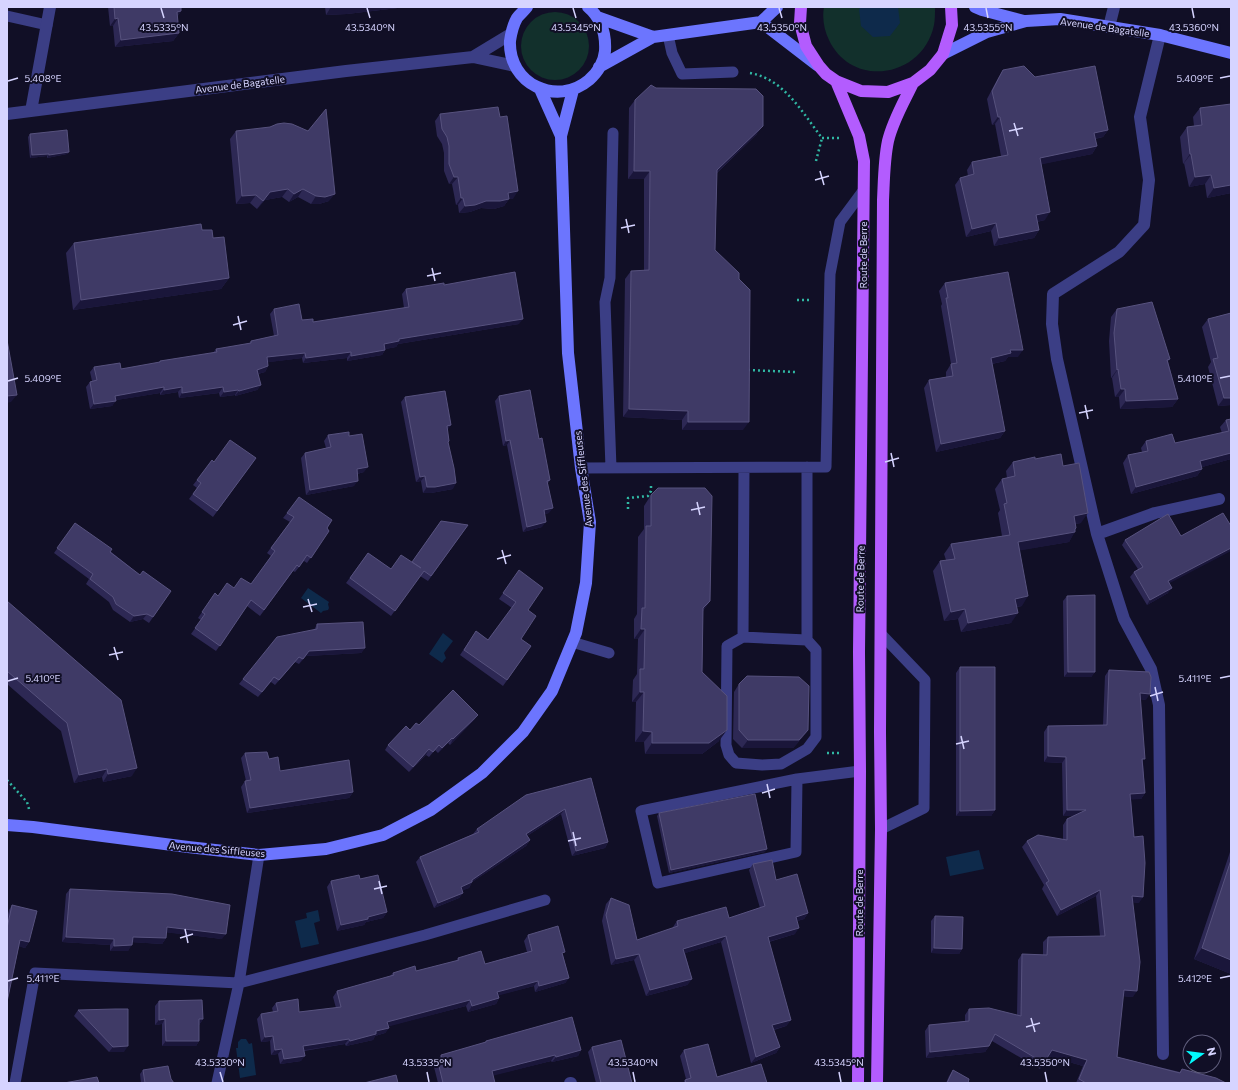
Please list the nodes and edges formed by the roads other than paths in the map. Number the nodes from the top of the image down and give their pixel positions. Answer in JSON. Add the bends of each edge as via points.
{"nodes":[{"id":1,"x":50,"y":7,"type":"edge"},
{"id":2,"x":527,"y":7,"type":"edge"},
{"id":3,"x":777,"y":7,"type":"edge"},
{"id":4,"x":801,"y":7,"type":"edge"},
{"id":5,"x":951,"y":7,"type":"edge"},
{"id":6,"x":975,"y":7,"type":"edge"},
{"id":7,"x":1114,"y":7,"type":"edge"},
{"id":8,"x":591,"y":10,"type":"edge"},
{"id":9,"x":7,"y":16,"type":"edge"},
{"id":10,"x":762,"y":22,"type":"junction"},
{"id":11,"x":1026,"y":22,"type":"junction"},
{"id":12,"x":47,"y":25,"type":"junction"},
{"id":13,"x":1108,"y":27,"type":"junction"},
{"id":14,"x":511,"y":34,"type":"junction"},
{"id":15,"x":668,"y":35,"type":"junction"},
{"id":16,"x":1160,"y":35,"type":"junction"},
{"id":17,"x":653,"y":37,"type":"junction"},
{"id":18,"x":1231,"y":53,"type":"edge"},
{"id":19,"x":943,"y":54,"type":"junction"},
{"id":20,"x":473,"y":57,"type":"junction"},
{"id":21,"x":515,"y":66,"type":"junction"},
{"id":22,"x":819,"y":66,"type":"junction"},
{"id":23,"x":599,"y":68,"type":"junction"},
{"id":24,"x":733,"y":72,"type":"road end"},
{"id":25,"x":836,"y":81,"type":"junction"},
{"id":26,"x":913,"y":83,"type":"junction"},
{"id":27,"x":540,"y":89,"type":"junction"},
{"id":28,"x":573,"y":90,"type":"junction"},
{"id":29,"x":31,"y":111,"type":"junction"},
{"id":30,"x":7,"y":114,"type":"edge"},
{"id":31,"x":613,"y":133,"type":"dead end"},
{"id":32,"x":561,"y":136,"type":"junction"},
{"id":33,"x":863,"y":191,"type":"junction"},
{"id":34,"x":807,"y":467,"type":"junction"},
{"id":35,"x":581,"y":468,"type":"junction"},
{"id":36,"x":611,"y":468,"type":"junction"},
{"id":37,"x":744,"y":468,"type":"junction"},
{"id":38,"x":1219,"y":499,"type":"dead end"},
{"id":39,"x":1097,"y":534,"type":"junction"},
{"id":40,"x":881,"y":634,"type":"junction"},
{"id":41,"x":743,"y":637,"type":"junction"},
{"id":42,"x":807,"y":640,"type":"junction"},
{"id":43,"x":572,"y":642,"type":"junction"},
{"id":44,"x":609,"y":653,"type":"dead end"},
{"id":45,"x":860,"y":771,"type":"junction"},
{"id":46,"x":797,"y":779,"type":"junction"},
{"id":47,"x":7,"y":825,"type":"edge"},
{"id":48,"x":881,"y":830,"type":"junction"},
{"id":49,"x":259,"y":855,"type":"junction"},
{"id":50,"x":545,"y":900,"type":"dead end"},
{"id":51,"x":239,"y":983,"type":"junction"},
{"id":52,"x":1164,"y":1054,"type":"dead end"},
{"id":53,"x":14,"y":1083,"type":"edge"},
{"id":54,"x":217,"y":1083,"type":"edge"},
{"id":55,"x":858,"y":1083,"type":"edge"},
{"id":56,"x":877,"y":1083,"type":"edge"}],
"edges":[{"from":1,"to":12,"type":"street"},
{"from":2,"to":14,"type":"street","via":[[517,18]]},
{"from":3,"to":10,"type":"street"},
{"from":4,"to":22,"type":"main road","via":[[800,22],[806,46]]},
{"from":5,"to":19,"type":"main road","via":[[952,25]]},
{"from":6,"to":11,"type":"street","name":"Avenue de Bagatelle"},
{"from":7,"to":13,"type":"street"},
{"from":8,"to":17,"type":"street"},
{"from":8,"to":23,"type":"street","via":[[603,29],[605,42]]},
{"from":9,"to":12,"type":"lane"},
{"from":10,"to":15,"type":"street"},
{"from":10,"to":22,"type":"street"},
{"from":11,"to":13,"type":"street","name":"Avenue de Bagatelle","via":[[1060,19]]},
{"from":11,"to":19,"type":"street","name":"Avenue de Bagatelle","via":[[987,32]]},
{"from":12,"to":29,"type":"street"},
{"from":13,"to":16,"type":"street","name":"Avenue de Bagatelle"},
{"from":14,"to":20,"type":"street","name":"Avenue de Bagatelle"},
{"from":14,"to":21,"type":"street","via":[[510,50]]},
{"from":15,"to":17,"type":"street"},
{"from":15,"to":24,"type":"lane","via":[[672,53],[682,74]]},
{"from":16,"to":18,"type":"street","name":"Avenue de Bagatelle"},
{"from":16,"to":39,"type":"street","via":[[1140,117],[1148,180],[1144,225],[1119,252],[1053,294],[1052,324],[1057,359]]},
{"from":17,"to":23,"type":"street"},
{"from":19,"to":26,"type":"main road","via":[[930,70]]},
{"from":20,"to":21,"type":"street","name":"Avenue de Bagatelle"},
{"from":20,"to":29,"type":"street","name":"Avenue de Bagatelle"},
{"from":21,"to":27,"type":"street","via":[[521,76]]},
{"from":22,"to":25,"type":"main road"},
{"from":23,"to":28,"type":"street","via":[[583,85]]},
{"from":25,"to":26,"type":"main road","via":[[861,91],[881,92]]},
{"from":25,"to":33,"type":"main road","name":"Route de Berre","via":[[859,136],[864,161]]},
{"from":26,"to":40,"type":"main road","name":"Route de Berre","via":[[894,122],[889,140],[883,200]]},
{"from":27,"to":28,"type":"street","via":[[556,92]]},
{"from":27,"to":32,"type":"street","name":"Avenue des Siffleuses"},
{"from":28,"to":32,"type":"street","name":"Avenue des Siffleuses"},
{"from":29,"to":30,"type":"street","name":"Avenue de Bagatelle"},
{"from":31,"to":36,"type":"lane","via":[[610,278],[605,302]]},
{"from":32,"to":35,"type":"street","name":"Avenue des Siffleuses","via":[[568,353]]},
{"from":33,"to":34,"type":"lane","via":[[840,222],[830,274],[826,467]]},
{"from":33,"to":45,"type":"main road","name":"Route de Berre"},
{"from":34,"to":37,"type":"lane"},
{"from":34,"to":42,"type":"lane"},
{"from":35,"to":36,"type":"lane"},
{"from":35,"to":43,"type":"street","name":"Avenue des Siffleuses","via":[[590,522],[586,583]]},
{"from":36,"to":37,"type":"lane"},
{"from":37,"to":41,"type":"lane"},
{"from":38,"to":39,"type":"street","via":[[1155,513]]},
{"from":39,"to":52,"type":"street","via":[[1124,620],[1151,669],[1159,705]]},
{"from":40,"to":48,"type":"main road","name":"Route de Berre"},
{"from":40,"to":48,"type":"lane","via":[[925,680],[924,808]]},
{"from":41,"to":42,"type":"lane"},
{"from":41,"to":42,"type":"lane","via":[[727,646],[726,745],[736,763],[762,765],[781,764],[807,749],[816,737],[816,650]]},
{"from":43,"to":44,"type":"lane"},
{"from":43,"to":49,"type":"street","name":"Avenue des Siffleuses","via":[[552,691],[523,732],[482,774],[431,810],[383,835],[326,849]]},
{"from":45,"to":46,"type":"lane"},
{"from":45,"to":55,"type":"main road","name":"Route de Berre"},
{"from":46,"to":46,"type":"lane","via":[[796,852],[658,883],[641,811]]},
{"from":47,"to":49,"type":"street","name":"Avenue des Siffleuses"},
{"from":48,"to":56,"type":"main road","name":"Route de Berre"},
{"from":49,"to":51,"type":"lane"},
{"from":50,"to":51,"type":"lane","via":[[425,935]]},
{"from":51,"to":53,"type":"lane","via":[[35,973]]},
{"from":51,"to":54,"type":"lane"}]}
